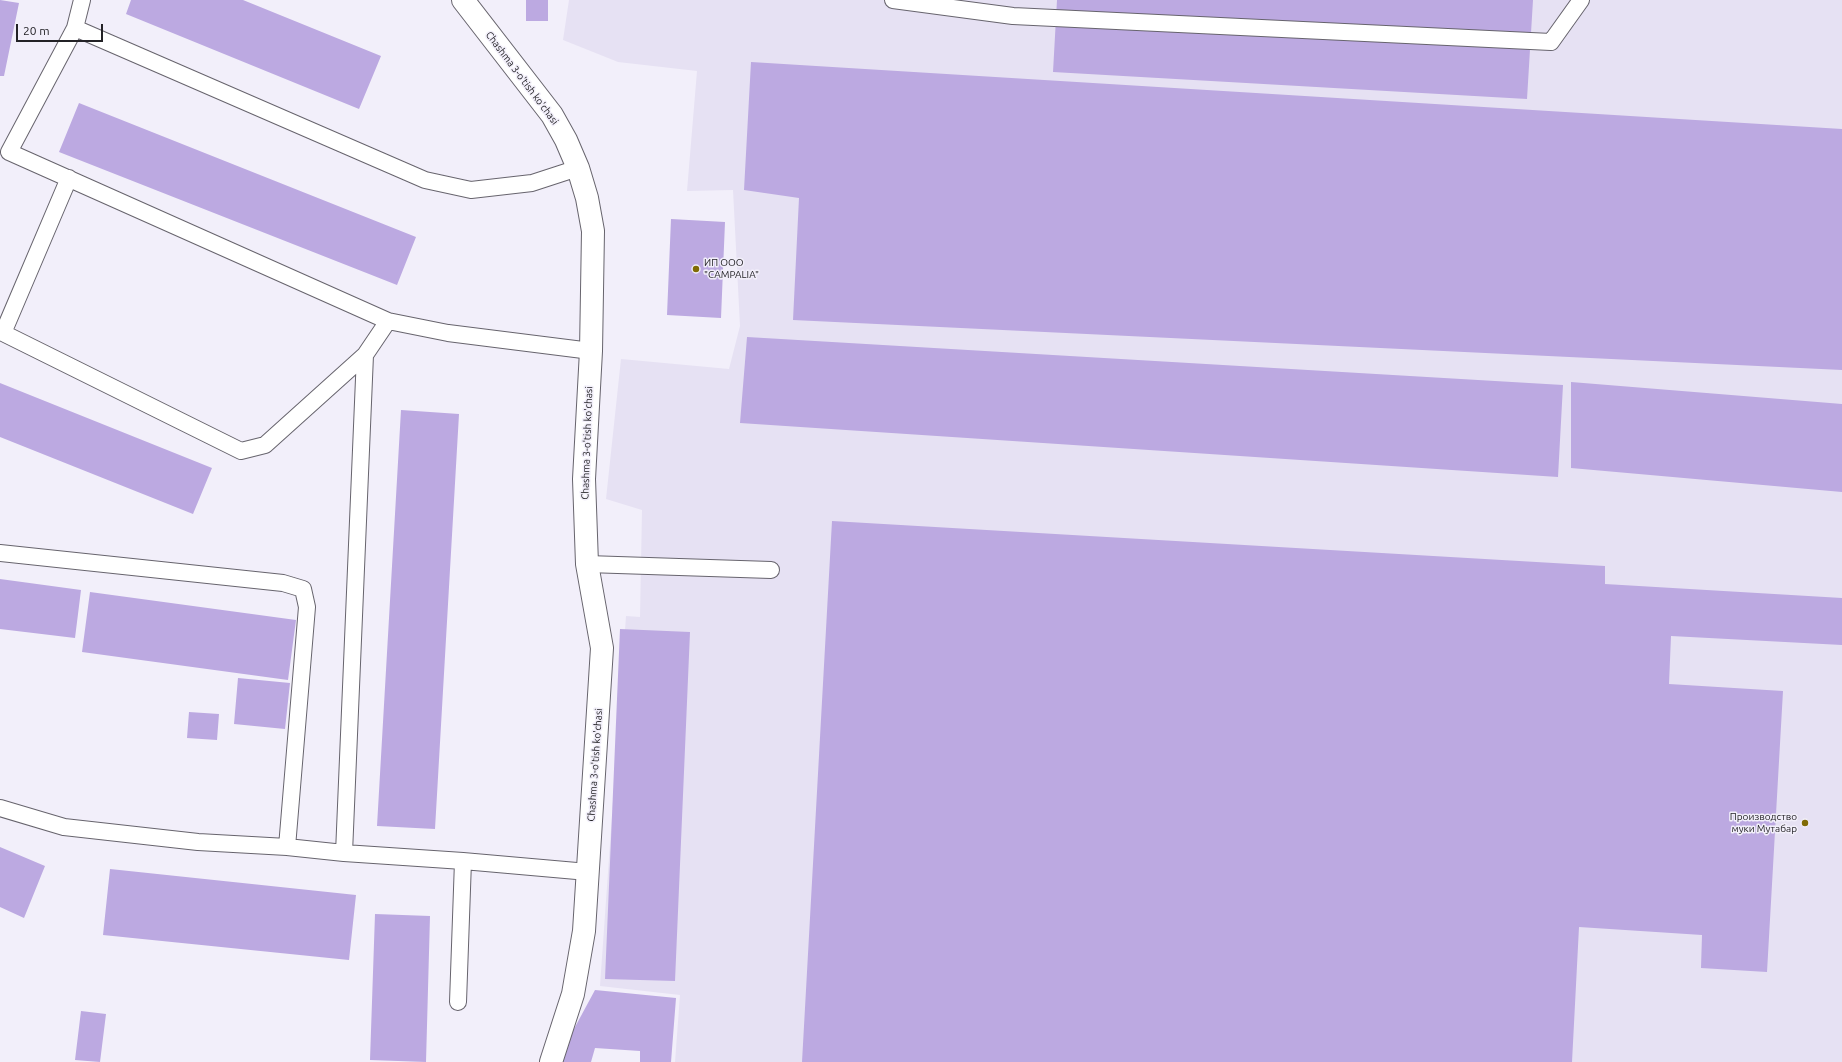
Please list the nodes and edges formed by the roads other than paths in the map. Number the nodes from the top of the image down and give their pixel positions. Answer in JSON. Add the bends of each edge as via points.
{"nodes":[{"id":1,"x":82,"y":0,"type":"edge"},
{"id":2,"x":462,"y":0,"type":"edge"},
{"id":3,"x":893,"y":0,"type":"edge"},
{"id":4,"x":1581,"y":0,"type":"edge"},
{"id":5,"x":75,"y":28,"type":"junction"},
{"id":6,"x":5,"y":151,"type":"edge"},
{"id":7,"x":578,"y":168,"type":"junction"},
{"id":8,"x":69,"y":178,"type":"junction"},
{"id":9,"x":388,"y":322,"type":"junction"},
{"id":10,"x":591,"y":351,"type":"junction"},
{"id":11,"x":365,"y":355,"type":"junction"},
{"id":12,"x":0,"y":553,"type":"edge"},
{"id":13,"x":587,"y":564,"type":"junction"},
{"id":14,"x":771,"y":570,"type":"dead end"},
{"id":15,"x":0,"y":808,"type":"edge"},
{"id":16,"x":287,"y":847,"type":"junction"},
{"id":17,"x":344,"y":853,"type":"junction"},
{"id":18,"x":463,"y":860,"type":"junction"},
{"id":19,"x":588,"y":872,"type":"junction"},
{"id":20,"x":458,"y":1002,"type":"dead end"},
{"id":21,"x":551,"y":1062,"type":"edge"}],
"edges":[{"from":1,"to":5,"type":"lane"},
{"from":2,"to":7,"type":"street","name":"Chashma 3-o'tish ko'chasi","via":[[552,115]]},
{"from":3,"to":4,"type":"lane","via":[[1013,16],[1550,42]]},
{"from":5,"to":6,"type":"lane"},
{"from":5,"to":7,"type":"lane","via":[[425,180],[471,190],[532,183]]},
{"from":6,"to":8,"type":"lane"},
{"from":7,"to":10,"type":"street","name":"Chashma 3-o'tish ko'chasi","via":[[593,231]]},
{"from":8,"to":9,"type":"lane"},
{"from":8,"to":11,"type":"lane","via":[[3,333],[241,451],[265,445]]},
{"from":9,"to":10,"type":"lane","via":[[448,333]]},
{"from":9,"to":11,"type":"lane"},
{"from":10,"to":13,"type":"street","name":"Chashma 3-o'tish ko'chasi","via":[[584,479]]},
{"from":11,"to":17,"type":"lane"},
{"from":12,"to":16,"type":"lane","via":[[276,582],[303,589],[307,606]]},
{"from":13,"to":14,"type":"lane"},
{"from":13,"to":19,"type":"street","name":"Chashma 3-o'tish ko'chasi","via":[[602,648]]},
{"from":15,"to":16,"type":"lane","via":[[64,827],[198,842]]},
{"from":16,"to":17,"type":"lane"},
{"from":17,"to":18,"type":"lane"},
{"from":18,"to":19,"type":"lane"},
{"from":18,"to":20,"type":"lane"},
{"from":19,"to":21,"type":"street","name":"Chashma 3-o'tish ko'chasi","via":[[584,931],[573,994]]}]}
